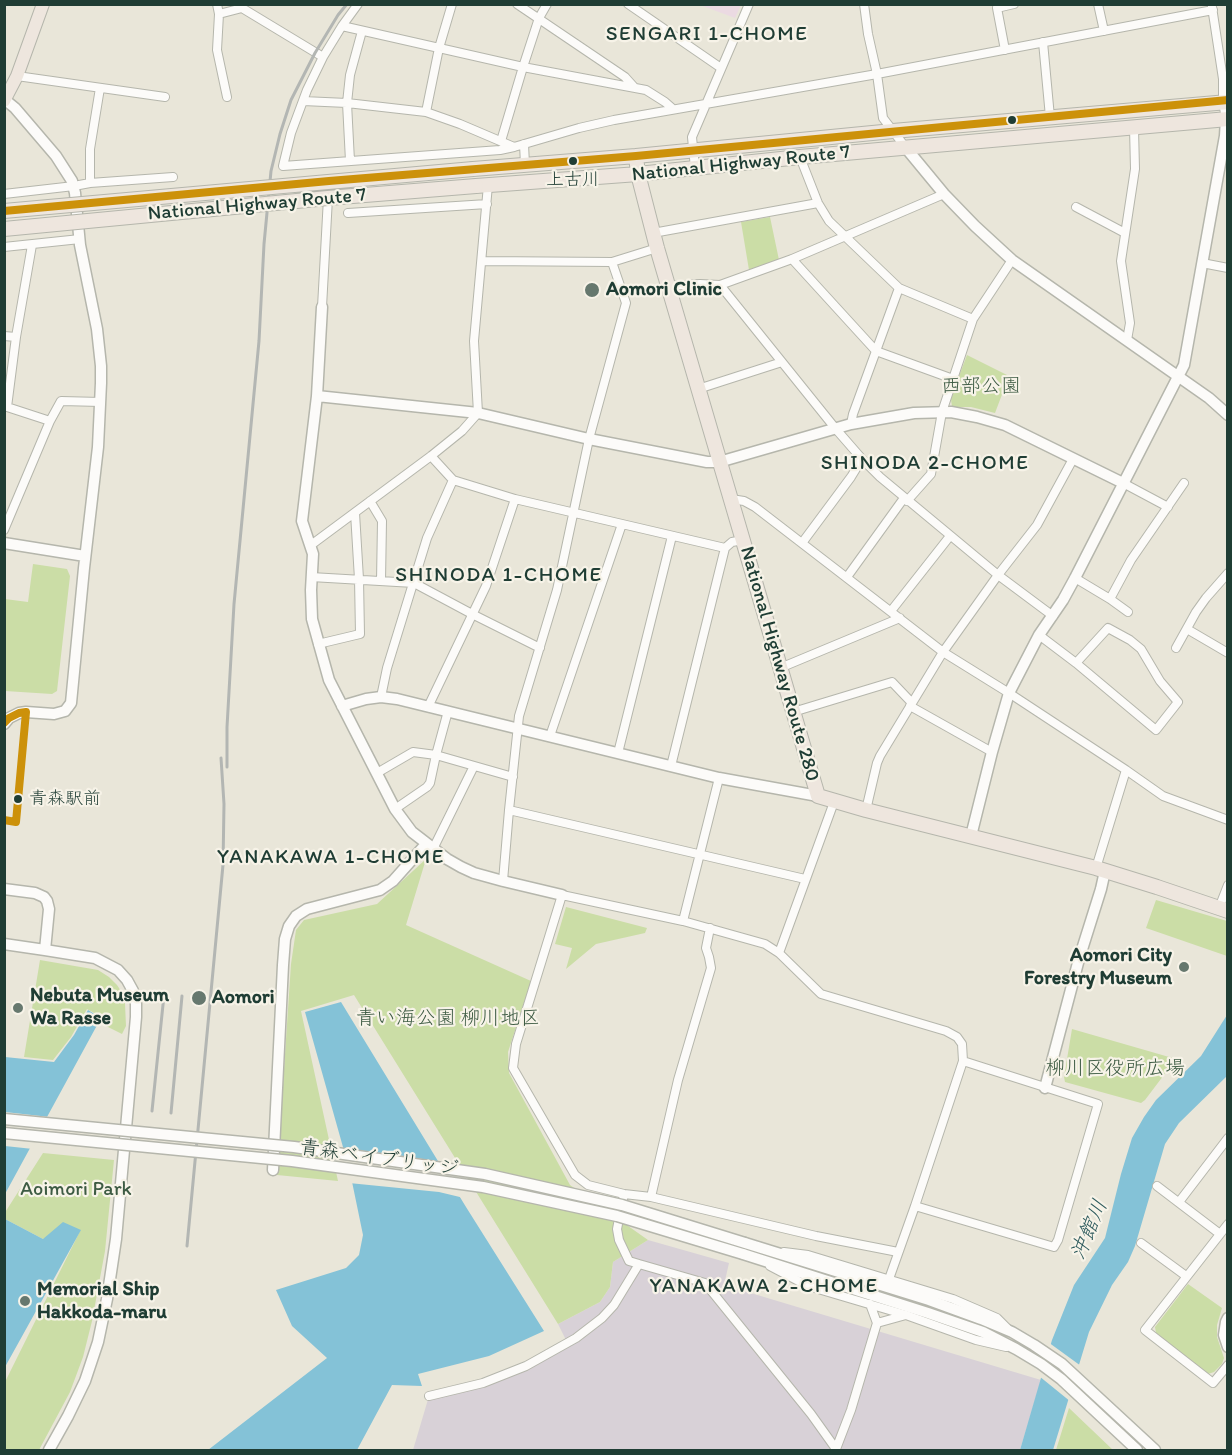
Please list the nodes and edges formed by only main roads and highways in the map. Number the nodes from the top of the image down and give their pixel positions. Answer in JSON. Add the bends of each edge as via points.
{"nodes":[{"id":1,"x":43,"y":4,"type":"edge"},
{"id":2,"x":5,"y":100,"type":"edge"},
{"id":3,"x":1225,"y":102,"type":"edge"},
{"id":4,"x":1227,"y":119,"type":"edge"},
{"id":5,"x":636,"y":156,"type":"junction"},
{"id":6,"x":638,"y":174,"type":"junction"},
{"id":7,"x":4,"y":211,"type":"edge"},
{"id":8,"x":4,"y":229,"type":"edge"},
{"id":9,"x":1223,"y":910,"type":"edge"}],
"edges":[{"from":1,"to":2,"type":"main road"},
{"from":3,"to":5,"type":"highway","name":"National Highway Route 7"},
{"from":4,"to":6,"type":"highway","name":"National Highway Route 7"},
{"from":5,"to":6,"type":"highway","name":"National Highway Route 280"},
{"from":5,"to":7,"type":"highway","name":"National Highway Route 7","bridge":true},
{"from":6,"to":8,"type":"highway","name":"National Highway Route 7","bridge":true},
{"from":6,"to":9,"type":"highway","name":"National Highway Route 280","via":[[818,796],[1101,869]]}]}
